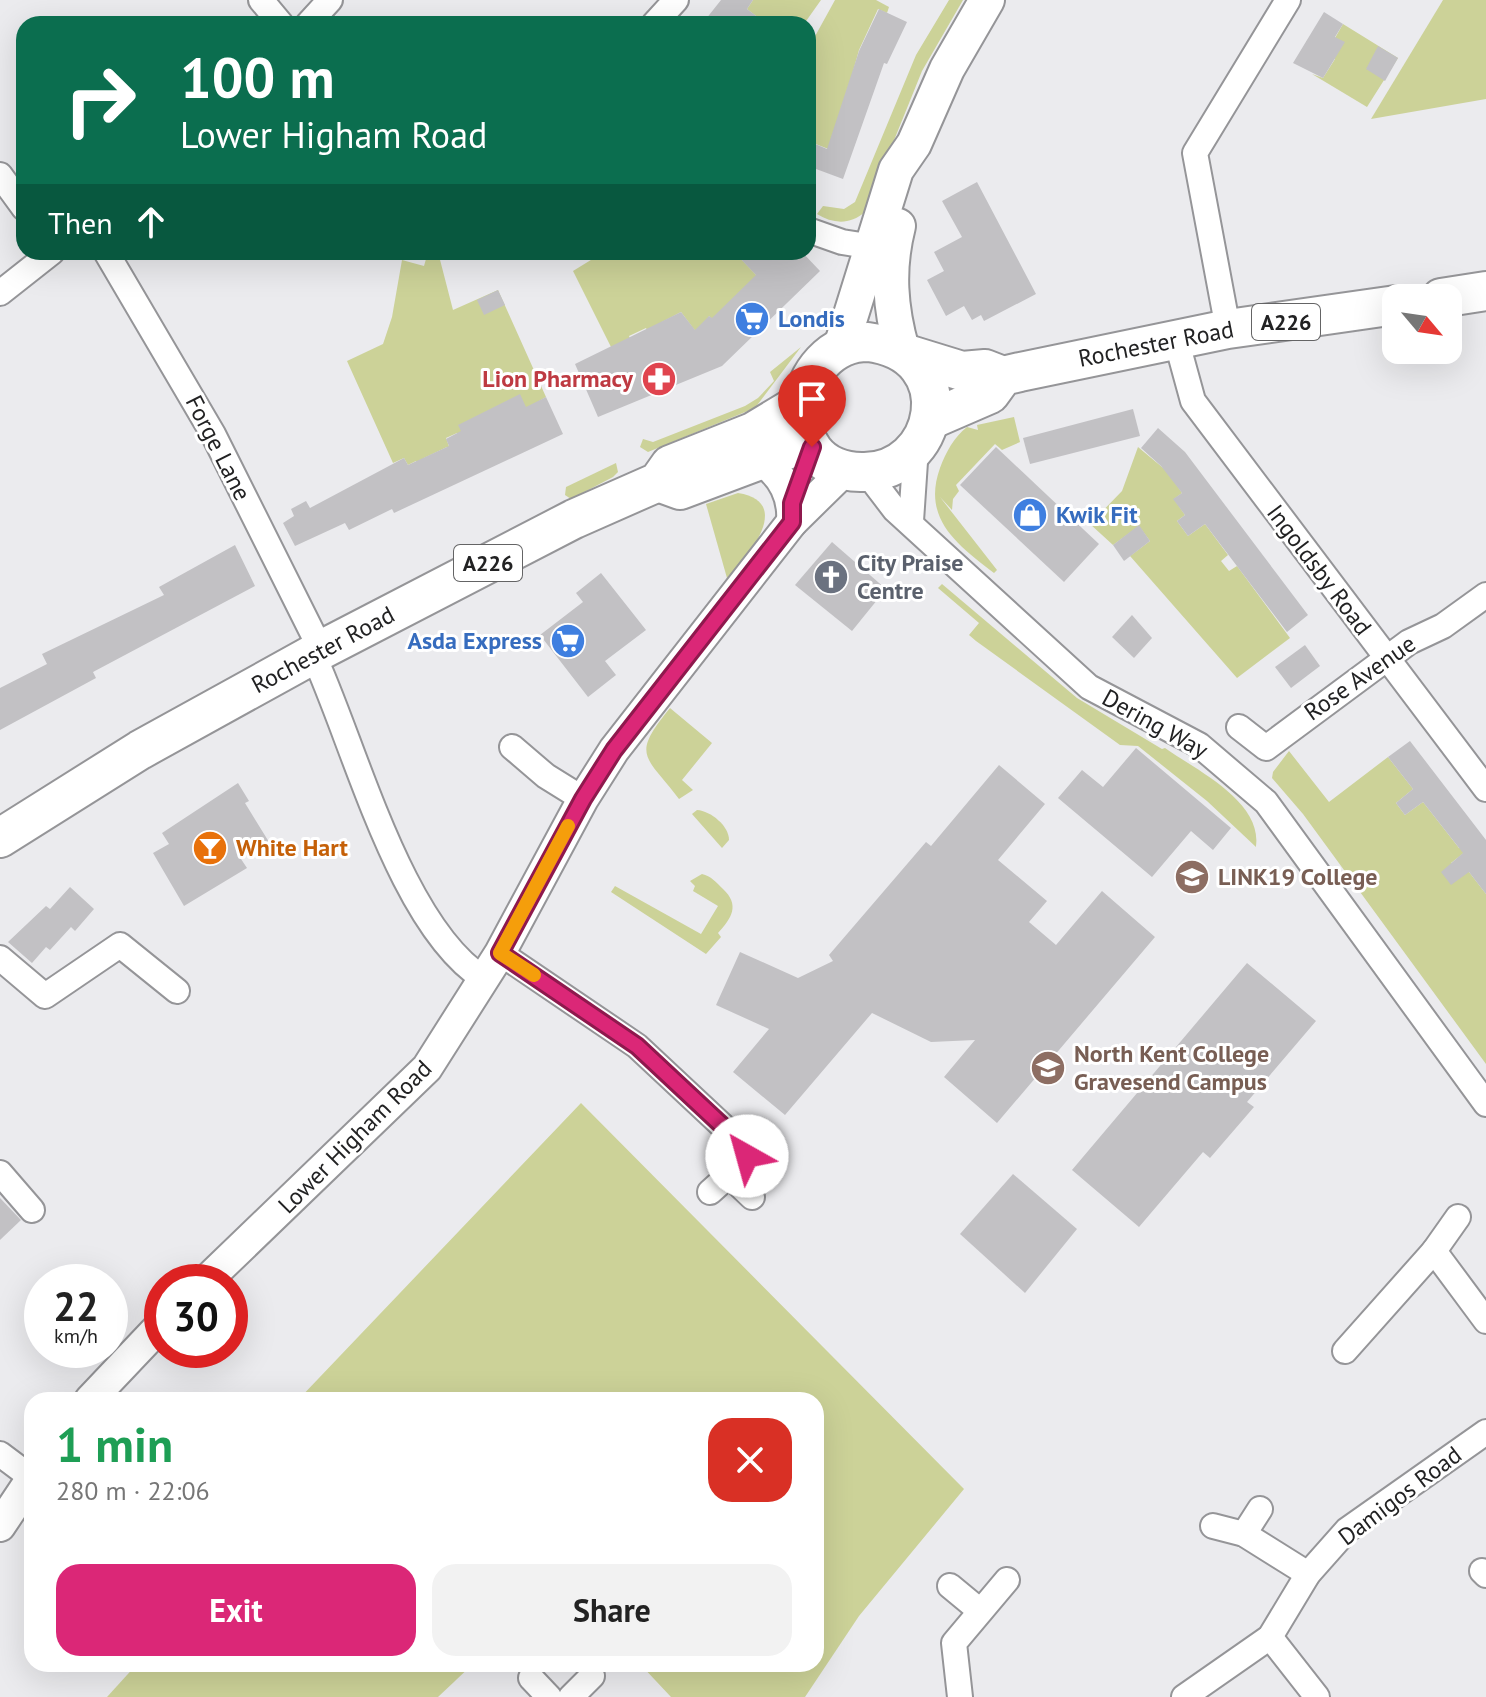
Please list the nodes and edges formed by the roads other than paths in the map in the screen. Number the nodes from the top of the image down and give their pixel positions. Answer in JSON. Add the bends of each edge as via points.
{"nodes":[{"id":1,"x":261,"y":0,"type":"edge"},
{"id":2,"x":330,"y":0,"type":"edge"},
{"id":3,"x":676,"y":0,"type":"edge"},
{"id":4,"x":987,"y":0,"type":"edge"},
{"id":5,"x":1288,"y":0,"type":"edge"},
{"id":6,"x":274,"y":16,"type":"edge"},
{"id":7,"x":315,"y":16,"type":"edge"},
{"id":8,"x":661,"y":16,"type":"edge"},
{"id":9,"x":0,"y":175,"type":"edge"},
{"id":10,"x":16,"y":197,"type":"edge"},
{"id":11,"x":816,"y":233,"type":"edge"},
{"id":12,"x":882,"y":248,"type":"junction"},
{"id":13,"x":42,"y":260,"type":"edge"},
{"id":14,"x":111,"y":260,"type":"edge"},
{"id":15,"x":1486,"y":291,"type":"edge"},
{"id":16,"x":0,"y":293,"type":"edge"},
{"id":17,"x":1462,"y":295,"type":"edge"},
{"id":18,"x":1382,"y":307,"type":"edge"},
{"id":19,"x":1228,"y":329,"type":"junction"},
{"id":20,"x":1176,"y":339,"type":"junction"},
{"id":21,"x":840,"y":350,"type":"junction"},
{"id":22,"x":906,"y":353,"type":"junction"},
{"id":23,"x":1003,"y":376,"type":"junction"},
{"id":24,"x":801,"y":403,"type":"junction"},
{"id":25,"x":923,"y":434,"type":"junction"},
{"id":26,"x":810,"y":445,"type":"junction"},
{"id":27,"x":760,"y":459,"type":"junction"},
{"id":28,"x":855,"y":471,"type":"junction"},
{"id":29,"x":658,"y":482,"type":"junction"},
{"id":30,"x":792,"y":512,"type":"junction"},
{"id":31,"x":911,"y":521,"type":"junction"},
{"id":32,"x":1486,"y":595,"type":"edge"},
{"id":33,"x":317,"y":652,"type":"junction"},
{"id":34,"x":1387,"y":658,"type":"junction"},
{"id":35,"x":1239,"y":727,"type":"dead end"},
{"id":36,"x":512,"y":747,"type":"dead end"},
{"id":37,"x":1486,"y":789,"type":"edge"},
{"id":38,"x":583,"y":799,"type":"junction"},
{"id":39,"x":0,"y":838,"type":"edge"},
{"id":40,"x":500,"y":953,"type":"junction"},
{"id":41,"x":0,"y":958,"type":"edge"},
{"id":42,"x":484,"y":979,"type":"junction"},
{"id":43,"x":177,"y":991,"type":"dead end"},
{"id":44,"x":1486,"y":1104,"type":"edge"},
{"id":45,"x":0,"y":1173,"type":"edge"},
{"id":46,"x":729,"y":1175,"type":"junction"},
{"id":47,"x":710,"y":1192,"type":"dead end"},
{"id":48,"x":752,"y":1197,"type":"dead end"},
{"id":49,"x":32,"y":1210,"type":"dead end"},
{"id":50,"x":1458,"y":1217,"type":"dead end"},
{"id":51,"x":1434,"y":1251,"type":"junction"},
{"id":52,"x":224,"y":1264,"type":"edge"},
{"id":53,"x":1486,"y":1321,"type":"edge"},
{"id":54,"x":144,"y":1343,"type":"edge"},
{"id":55,"x":1345,"y":1351,"type":"dead end"},
{"id":56,"x":98,"y":1392,"type":"edge"},
{"id":57,"x":1486,"y":1432,"type":"edge"},
{"id":58,"x":0,"y":1454,"type":"edge"},
{"id":59,"x":24,"y":1472,"type":"edge"},
{"id":60,"x":24,"y":1490,"type":"edge"},
{"id":61,"x":1260,"y":1509,"type":"dead end"},
{"id":62,"x":0,"y":1526,"type":"edge"},
{"id":63,"x":1213,"y":1526,"type":"dead end"},
{"id":64,"x":1244,"y":1534,"type":"junction"},
{"id":65,"x":1308,"y":1574,"type":"junction"},
{"id":66,"x":1007,"y":1580,"type":"dead end"},
{"id":67,"x":950,"y":1586,"type":"dead end"},
{"id":68,"x":979,"y":1610,"type":"junction"},
{"id":69,"x":1270,"y":1637,"type":"junction"},
{"id":70,"x":592,"y":1676,"type":"dead end"},
{"id":71,"x":531,"y":1678,"type":"dead end"},
{"id":72,"x":549,"y":1697,"type":"edge"},
{"id":73,"x":571,"y":1697,"type":"edge"},
{"id":74,"x":960,"y":1697,"type":"edge"},
{"id":75,"x":1184,"y":1697,"type":"edge"},
{"id":76,"x":1317,"y":1697,"type":"edge"}],
"edges":[{"from":1,"to":6,"type":"street"},
{"from":2,"to":7,"type":"street"},
{"from":3,"to":8,"type":"street"},
{"from":4,"to":12,"type":"main road","via":[[896,170]]},
{"from":5,"to":19,"type":"street","via":[[1195,153]]},
{"from":9,"to":10,"type":"street"},
{"from":11,"to":12,"type":"street"},
{"from":12,"to":21,"type":"main road"},
{"from":12,"to":22,"type":"main road"},
{"from":13,"to":16,"type":"street"},
{"from":14,"to":33,"type":"street","name":"Forge Lane","via":[[213,434]]},
{"from":15,"to":17,"type":"main road"},
{"from":18,"to":19,"type":"main road","name":"Rochester Road","number":"A226"},
{"from":19,"to":20,"type":"main road","name":"Rochester Road","number":"A226"},
{"from":20,"to":23,"type":"main road","name":"Rochester Road","number":"A226"},
{"from":20,"to":34,"type":"street","name":"Ingoldsby Road","via":[[1193,401]]},
{"from":21,"to":22,"type":"main road","via":[[858,342]]},
{"from":21,"to":24,"type":"main road","via":[[818,370]]},
{"from":22,"to":23,"type":"main road","via":[[962,371],[985,369]]},
{"from":22,"to":25,"type":"main road","via":[[921,368],[930,390]]},
{"from":23,"to":25,"type":"main road","name":"Rochester Road","number":"A226","via":[[990,394]]},
{"from":24,"to":26,"type":"main road","via":[[800,420]]},
{"from":24,"to":29,"type":"main road","name":"Rochester Road","number":"A226","via":[[753,432],[670,465]]},
{"from":25,"to":28,"type":"main road","number":"A226","via":[[895,464]]},
{"from":25,"to":31,"type":"street"},
{"from":26,"to":27,"type":"main road","name":"Rochester Road","number":"A226"},
{"from":26,"to":28,"type":"main road"},
{"from":26,"to":30,"type":"street","name":"Lower Higham Road"},
{"from":27,"to":29,"type":"main road","name":"Rochester Road","number":"A226","via":[[680,490]]},
{"from":27,"to":30,"type":"street","via":[[781,479]]},
{"from":28,"to":30,"type":"street","name":"Lower Higham Road"},
{"from":28,"to":31,"type":"street","name":"Dering Way"},
{"from":29,"to":33,"type":"main road","name":"Rochester Road","number":"A226","via":[[574,519]]},
{"from":30,"to":38,"type":"street","name":"Lower Higham Road"},
{"from":31,"to":44,"type":"street","name":"Dering Way","via":[[1089,687],[1199,745],[1258,794]]},
{"from":32,"to":34,"type":"street","name":"Rose Avenue"},
{"from":33,"to":39,"type":"main road","name":"Rochester Road","number":"A226","via":[[140,750]]},
{"from":33,"to":42,"type":"street","name":"Forge Lane","via":[[416,901],[444,943]]},
{"from":34,"to":35,"type":"street","name":"Rose Avenue","via":[[1266,748]]},
{"from":34,"to":37,"type":"street","name":"Ingoldsby Road"},
{"from":36,"to":38,"type":"street"},
{"from":38,"to":40,"type":"street","name":"Lower Higham Road"},
{"from":40,"to":42,"type":"street","name":"Lower Higham Road"},
{"from":40,"to":46,"type":"street","via":[[637,1046],[744,1146],[747,1156]]},
{"from":41,"to":43,"type":"street","via":[[45,996],[120,945]]},
{"from":42,"to":52,"type":"street","name":"Lower Higham Road","via":[[408,1090]]},
{"from":45,"to":49,"type":"street"},
{"from":46,"to":47,"type":"street"},
{"from":46,"to":48,"type":"street"},
{"from":50,"to":51,"type":"street"},
{"from":51,"to":53,"type":"street"},
{"from":51,"to":55,"type":"street"},
{"from":54,"to":56,"type":"street"},
{"from":57,"to":65,"type":"street","name":"Damigos Road","via":[[1347,1530]]},
{"from":58,"to":59,"type":"street"},
{"from":60,"to":62,"type":"street"},
{"from":61,"to":64,"type":"street"},
{"from":63,"to":64,"type":"street"},
{"from":64,"to":65,"type":"street"},
{"from":65,"to":69,"type":"street","name":"Damigos Road"},
{"from":66,"to":68,"type":"street"},
{"from":67,"to":68,"type":"street"},
{"from":68,"to":74,"type":"street","via":[[954,1643]]},
{"from":69,"to":75,"type":"street","name":"Damigos Road"},
{"from":69,"to":76,"type":"street"},
{"from":70,"to":73,"type":"street"},
{"from":71,"to":72,"type":"street"}]}
